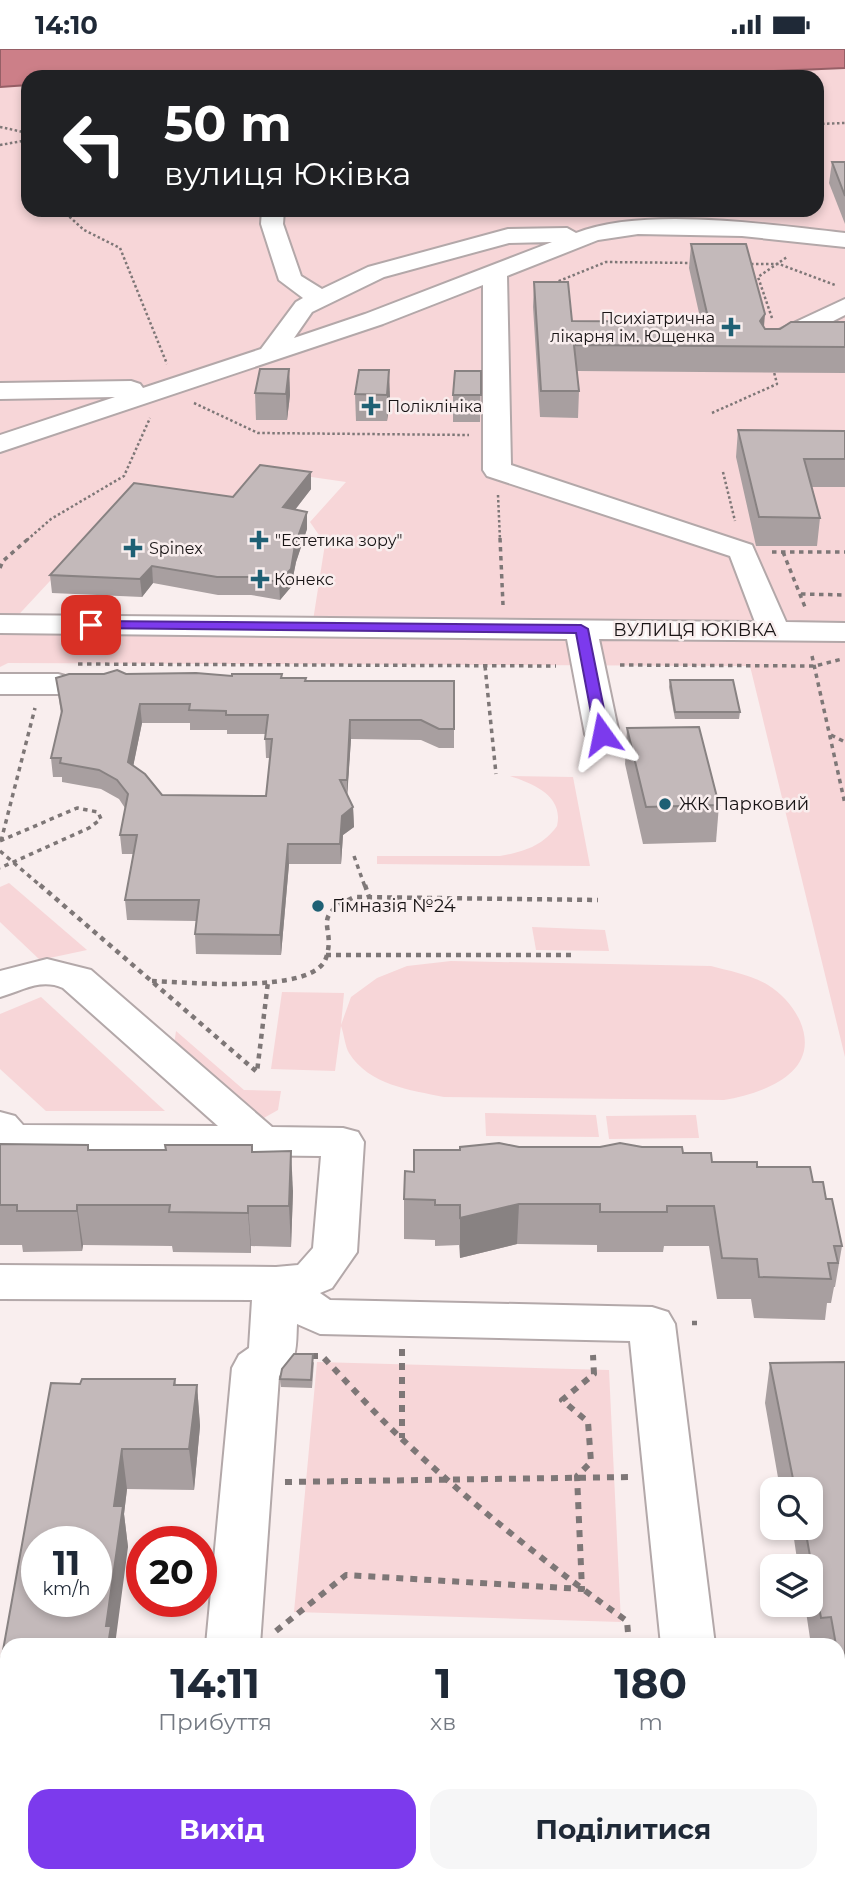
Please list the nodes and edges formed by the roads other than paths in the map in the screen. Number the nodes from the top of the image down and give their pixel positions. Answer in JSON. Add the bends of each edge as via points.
{"nodes":[{"id":1,"x":272,"y":217,"type":"edge"},
{"id":2,"x":593,"y":234,"type":"junction"},
{"id":3,"x":530,"y":235,"type":"junction"},
{"id":4,"x":812,"y":237,"type":"junction"},
{"id":5,"x":845,"y":240,"type":"edge"},
{"id":6,"x":553,"y":249,"type":"junction"},
{"id":7,"x":845,"y":257,"type":"edge"},
{"id":8,"x":495,"y":272,"type":"junction"},
{"id":9,"x":319,"y":298,"type":"junction"},
{"id":10,"x":845,"y":306,"type":"edge"},
{"id":11,"x":775,"y":343,"type":"edge"},
{"id":12,"x":270,"y":353,"type":"junction"},
{"id":13,"x":0,"y":391,"type":"edge"},
{"id":14,"x":110,"y":396,"type":"junction"},
{"id":15,"x":0,"y":444,"type":"edge"},
{"id":16,"x":0,"y":624,"type":"edge"},
{"id":17,"x":581,"y":629,"type":"junction"},
{"id":18,"x":774,"y":631,"type":"junction"},
{"id":19,"x":845,"y":632,"type":"edge"},
{"id":20,"x":58,"y":677,"type":"edge"},
{"id":21,"x":0,"y":684,"type":"edge"},
{"id":22,"x":602,"y":734,"type":"dead end"},
{"id":23,"x":0,"y":985,"type":"edge"},
{"id":24,"x":0,"y":1126,"type":"edge"},
{"id":25,"x":261,"y":1141,"type":"junction"},
{"id":26,"x":0,"y":1282,"type":"edge"},
{"id":27,"x":276,"y":1285,"type":"junction"},
{"id":28,"x":250,"y":1638,"type":"edge"},
{"id":29,"x":687,"y":1638,"type":"edge"}],
"edges":[{"from":1,"to":9,"type":"street","via":[[291,280]]},
{"from":2,"to":3,"type":"street"},
{"from":2,"to":4,"type":"street","via":[[638,227],[761,230]]},
{"from":2,"to":6,"type":"street"},
{"from":3,"to":6,"type":"street"},
{"from":3,"to":9,"type":"street","via":[[508,236],[396,265]]},
{"from":4,"to":5,"type":"street"},
{"from":4,"to":7,"type":"street"},
{"from":6,"to":8,"type":"street"},
{"from":8,"to":12,"type":"street"},
{"from":8,"to":18,"type":"street","via":[[497,470],[742,551]]},
{"from":9,"to":12,"type":"street","via":[[298,313]]},
{"from":10,"to":11,"type":"street"},
{"from":12,"to":14,"type":"street","via":[[169,387]]},
{"from":13,"to":14,"type":"street"},
{"from":14,"to":15,"type":"street"},
{"from":16,"to":17,"type":"street","name":"ВУЛИЦЯ ЮКІВКА"},
{"from":17,"to":18,"type":"street","name":"ВУЛИЦЯ ЮКІВКА"},
{"from":17,"to":22,"type":"street"},
{"from":18,"to":19,"type":"street","name":"ВУЛИЦЯ ЮКІВКА"},
{"from":20,"to":21,"type":"street"},
{"from":23,"to":25,"type":"street","via":[[30,971],[62,972],[78,979]]},
{"from":24,"to":25,"type":"street","via":[[12,1139]]},
{"from":25,"to":27,"type":"street","via":[[343,1142],[335,1252],[316,1276]]},
{"from":26,"to":27,"type":"street"},
{"from":27,"to":28,"type":"street","via":[[272,1356],[256,1368],[246,1482]]},
{"from":27,"to":29,"type":"street","via":[[320,1317],[652,1324]]}]}
